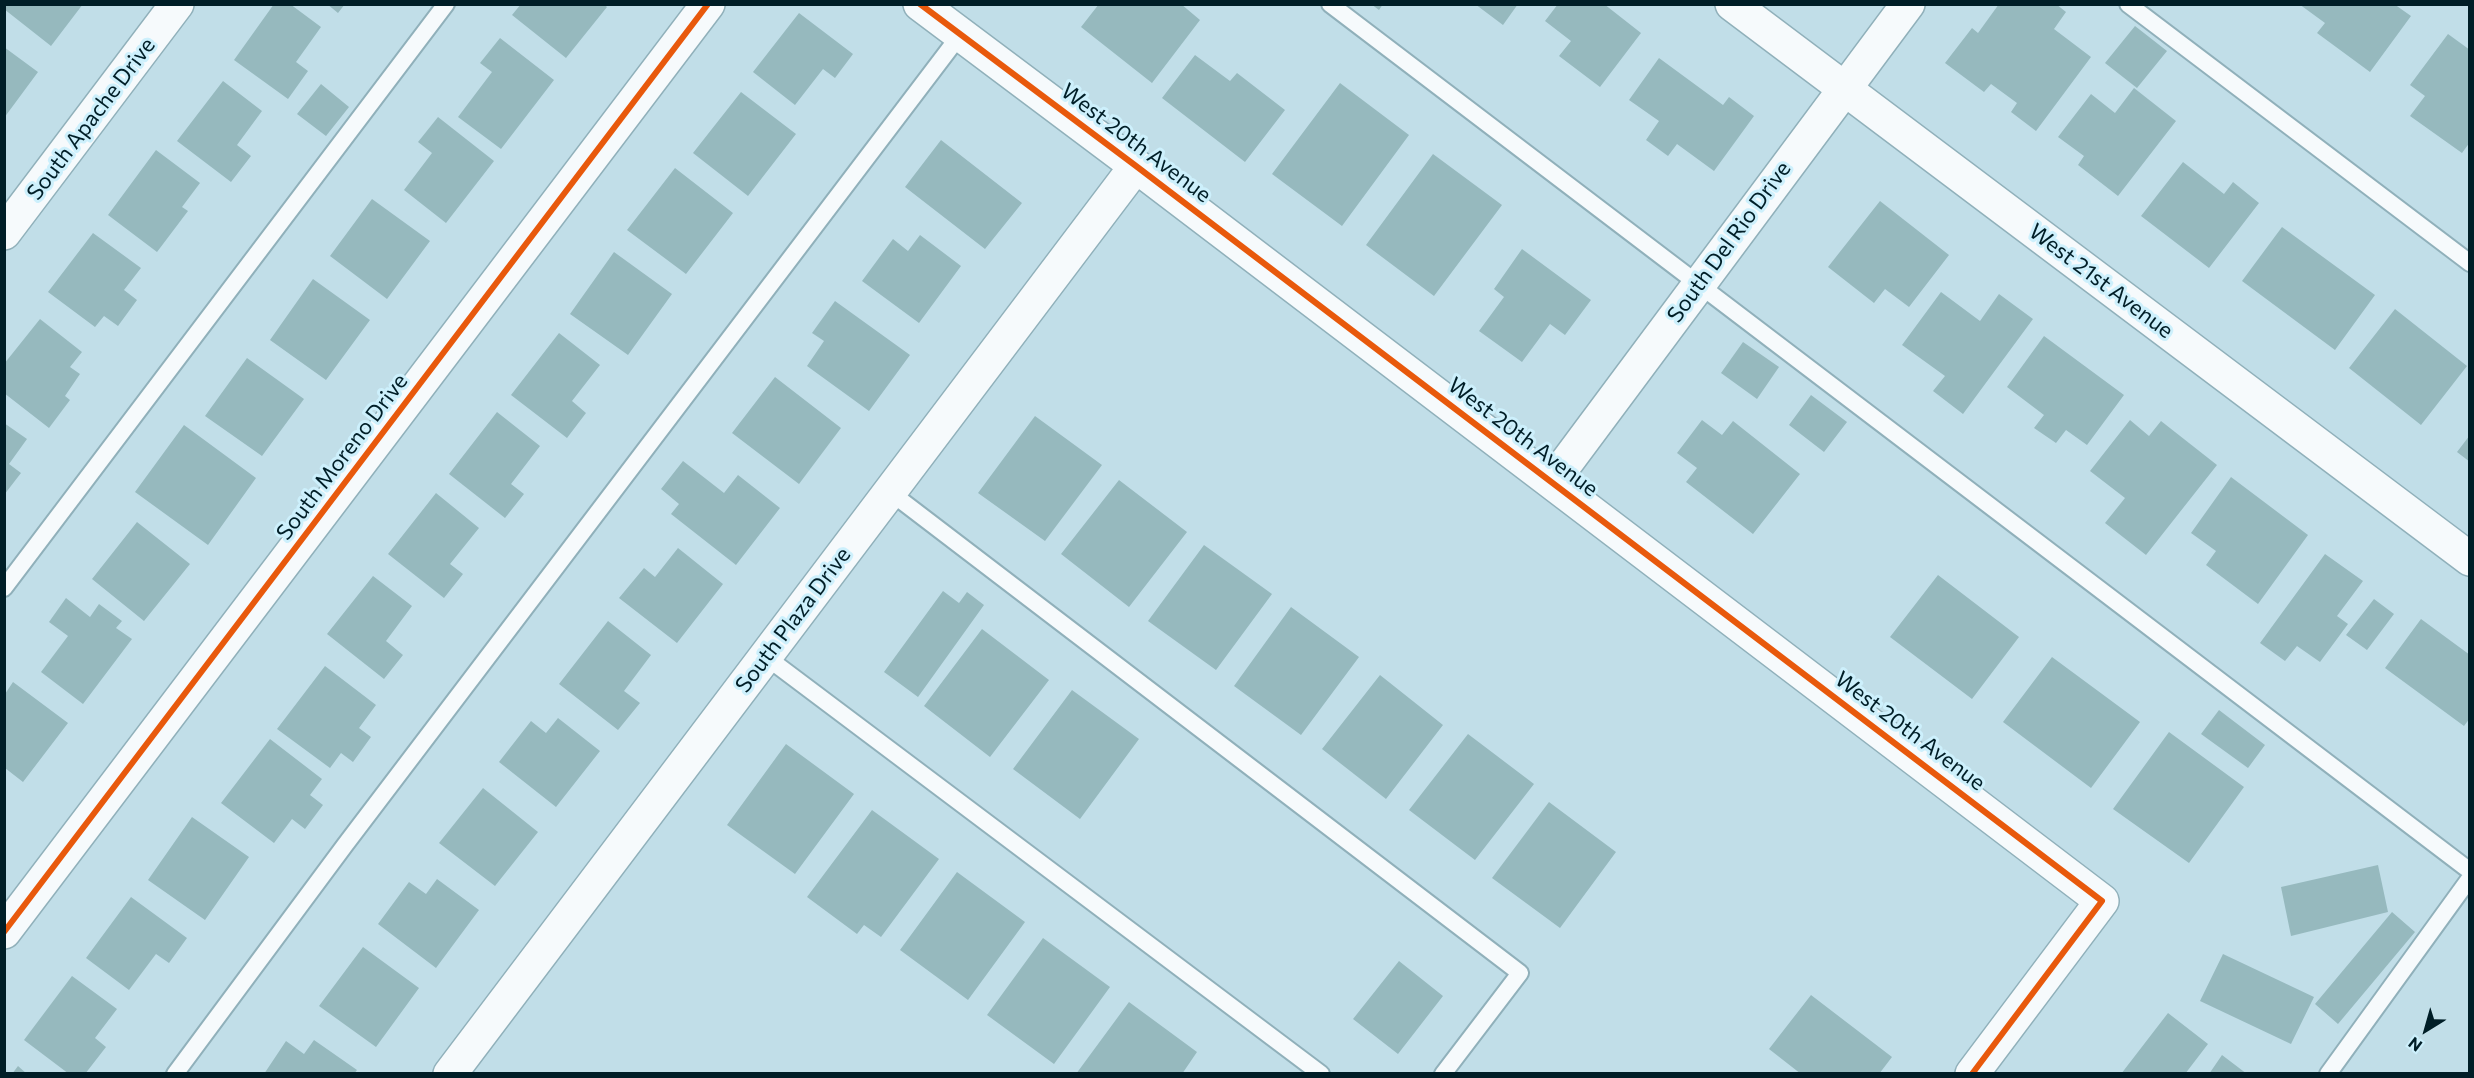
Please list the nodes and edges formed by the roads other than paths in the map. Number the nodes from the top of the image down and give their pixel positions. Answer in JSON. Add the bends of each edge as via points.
{"nodes":[{"id":1,"x":177,"y":4,"type":"edge"},
{"id":2,"x":446,"y":4,"type":"edge"},
{"id":3,"x":708,"y":4,"type":"edge"},
{"id":4,"x":920,"y":4,"type":"edge"},
{"id":5,"x":1330,"y":4,"type":"edge"},
{"id":6,"x":1732,"y":4,"type":"edge"},
{"id":7,"x":1908,"y":4,"type":"edge"},
{"id":8,"x":2128,"y":4,"type":"edge"},
{"id":9,"x":960,"y":34,"type":"junction"},
{"id":10,"x":1843,"y":87,"type":"junction"},
{"id":11,"x":1136,"y":166,"type":"junction"},
{"id":12,"x":4,"y":232,"type":"edge"},
{"id":13,"x":2469,"y":262,"type":"edge"},
{"id":14,"x":1698,"y":284,"type":"junction"},
{"id":15,"x":1552,"y":482,"type":"junction"},
{"id":16,"x":890,"y":492,"type":"junction"},
{"id":17,"x":2469,"y":559,"type":"edge"},
{"id":18,"x":4,"y":588,"type":"edge"},
{"id":19,"x":765,"y":657,"type":"junction"},
{"id":20,"x":2469,"y":871,"type":"edge"},
{"id":21,"x":2469,"y":878,"type":"edge"},
{"id":22,"x":4,"y":932,"type":"edge"},
{"id":23,"x":175,"y":1074,"type":"edge"},
{"id":24,"x":450,"y":1074,"type":"edge"},
{"id":25,"x":1321,"y":1074,"type":"edge"},
{"id":26,"x":1443,"y":1074,"type":"edge"},
{"id":27,"x":1972,"y":1074,"type":"edge"},
{"id":28,"x":2328,"y":1074,"type":"edge"}],
"edges":[{"from":1,"to":12,"type":"street","name":"South Apache Drive"},
{"from":2,"to":18,"type":"lane"},
{"from":3,"to":22,"type":"street","name":"South Moreno Drive"},
{"from":4,"to":9,"type":"street","name":"West 20th Avenue"},
{"from":5,"to":14,"type":"lane"},
{"from":6,"to":10,"type":"street","name":"West 21st Avenue"},
{"from":7,"to":10,"type":"street","name":"South Del Rio Drive"},
{"from":8,"to":13,"type":"lane"},
{"from":9,"to":11,"type":"street","name":"West 20th Avenue"},
{"from":9,"to":23,"type":"lane"},
{"from":10,"to":14,"type":"street","name":"South Del Rio Drive"},
{"from":10,"to":17,"type":"street","name":"West 21st Avenue"},
{"from":11,"to":15,"type":"street","name":"West 20th Avenue"},
{"from":11,"to":16,"type":"street","name":"South Plaza Drive"},
{"from":14,"to":15,"type":"street","name":"South Del Rio Drive"},
{"from":14,"to":20,"type":"lane"},
{"from":15,"to":27,"type":"street","name":"West 20th Avenue","via":[[2102,901]]},
{"from":16,"to":19,"type":"street","name":"South Plaza Drive"},
{"from":16,"to":26,"type":"lane","via":[[1520,973]]},
{"from":19,"to":24,"type":"street","name":"South Plaza Drive"},
{"from":19,"to":25,"type":"lane"},
{"from":21,"to":28,"type":"lane"}]}
